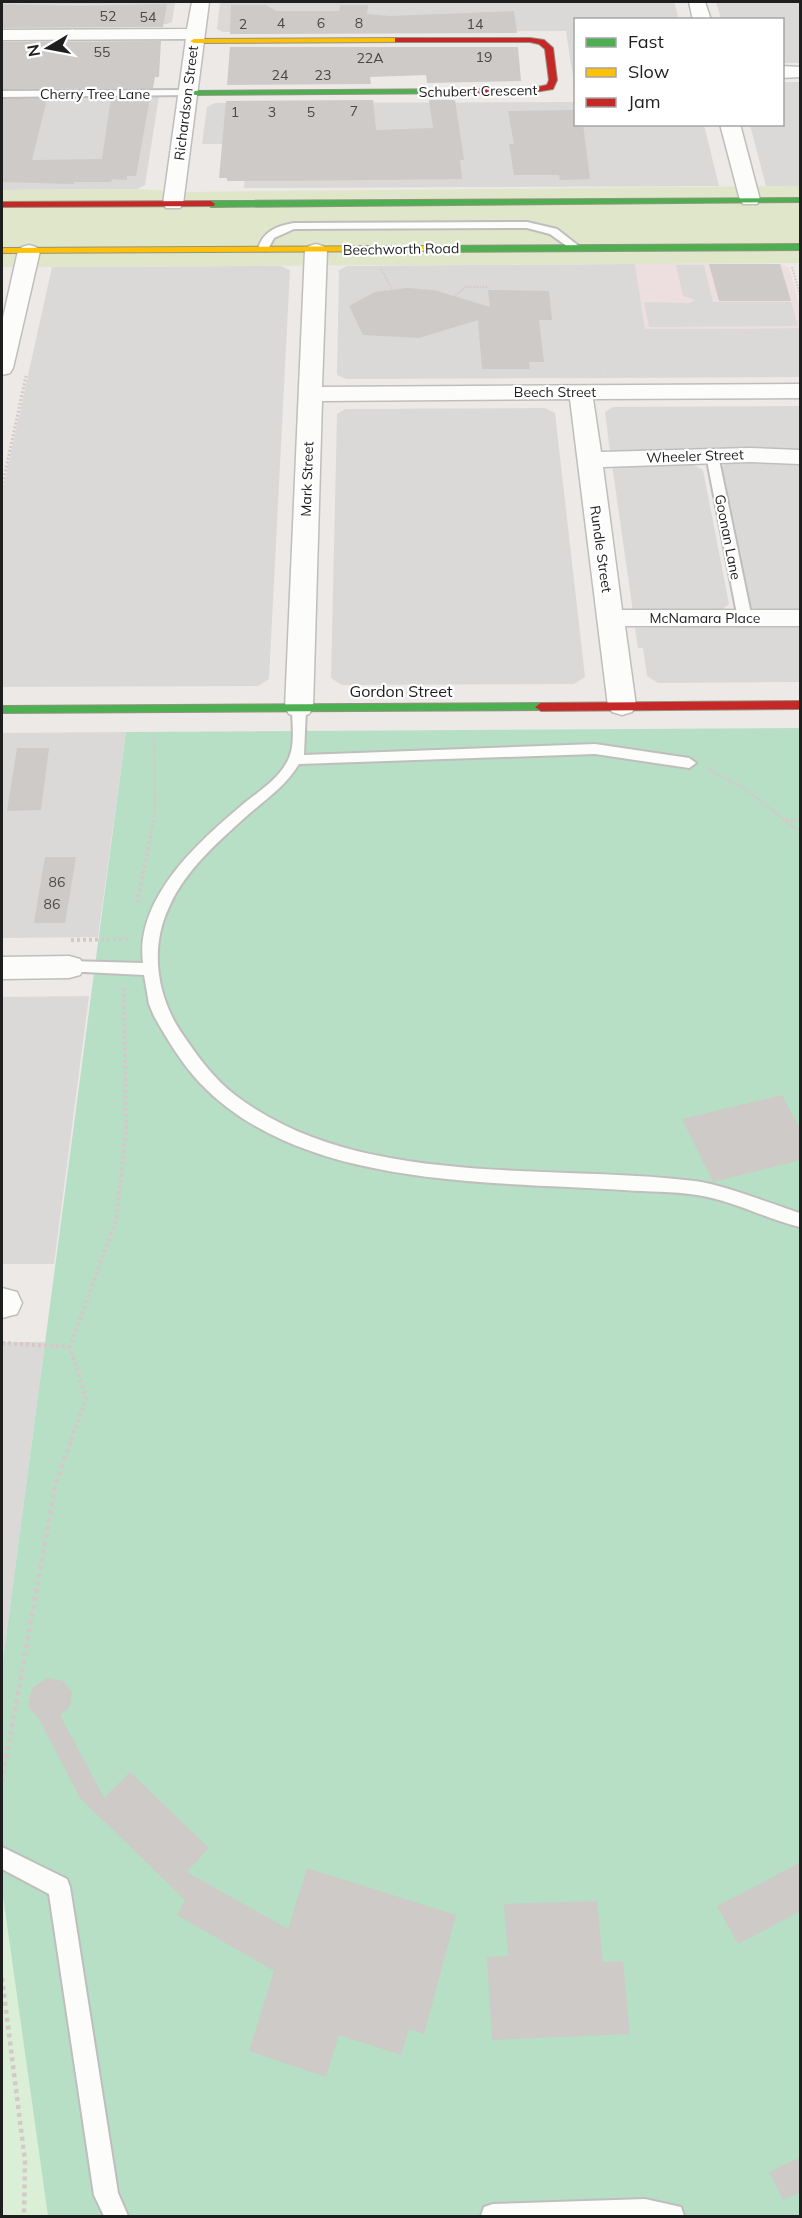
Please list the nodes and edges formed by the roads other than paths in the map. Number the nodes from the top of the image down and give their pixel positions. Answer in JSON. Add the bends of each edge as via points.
{"nodes":[{"id":1,"x":200,"y":2,"type":"edge"},
{"id":2,"x":697,"y":2,"type":"edge"},
{"id":3,"x":701,"y":18,"type":"edge"},
{"id":4,"x":2,"y":35,"type":"edge"},
{"id":5,"x":195,"y":38,"type":"junction"},
{"id":6,"x":784,"y":72,"type":"edge"},
{"id":7,"x":801,"y":72,"type":"edge"},
{"id":8,"x":189,"y":93,"type":"junction"},
{"id":9,"x":2,"y":94,"type":"edge"},
{"id":10,"x":731,"y":126,"type":"edge"},
{"id":11,"x":750,"y":200,"type":"junction"},
{"id":12,"x":801,"y":200,"type":"edge"},
{"id":13,"x":172,"y":204,"type":"junction"},
{"id":14,"x":2,"y":205,"type":"edge"},
{"id":15,"x":767,"y":214,"type":"dead end"},
{"id":16,"x":30,"y":245,"type":"junction"},
{"id":17,"x":575,"y":247,"type":"junction"},
{"id":18,"x":801,"y":247,"type":"edge"},
{"id":19,"x":263,"y":249,"type":"junction"},
{"id":20,"x":316,"y":250,"type":"junction"},
{"id":21,"x":2,"y":251,"type":"edge"},
{"id":22,"x":2,"y":368,"type":"edge"},
{"id":23,"x":581,"y":392,"type":"junction"},
{"id":24,"x":801,"y":392,"type":"edge"},
{"id":25,"x":310,"y":394,"type":"junction"},
{"id":26,"x":712,"y":455,"type":"junction"},
{"id":27,"x":801,"y":457,"type":"edge"},
{"id":28,"x":588,"y":459,"type":"junction"},
{"id":29,"x":610,"y":618,"type":"junction"},
{"id":30,"x":801,"y":618,"type":"edge"},
{"id":31,"x":745,"y":619,"type":"junction"},
{"id":32,"x":801,"y":705,"type":"edge"},
{"id":33,"x":622,"y":706,"type":"junction"},
{"id":34,"x":298,"y":708,"type":"junction"},
{"id":35,"x":2,"y":710,"type":"edge"},
{"id":36,"x":295,"y":760,"type":"junction"},
{"id":37,"x":689,"y":763,"type":"road end"},
{"id":38,"x":69,"y":967,"type":"joint"},
{"id":39,"x":2,"y":968,"type":"edge"},
{"id":40,"x":149,"y":969,"type":"junction"},
{"id":41,"x":801,"y":1220,"type":"edge"},
{"id":42,"x":2,"y":1858,"type":"edge"},
{"id":43,"x":116,"y":2217,"type":"edge"},
{"id":44,"x":493,"y":2217,"type":"edge"},
{"id":45,"x":672,"y":2217,"type":"edge"}],
"edges":[{"from":1,"to":5,"type":"street","name":"Richardson Street"},
{"from":2,"to":3,"type":"street"},
{"from":4,"to":5,"type":"street"},
{"from":5,"to":8,"type":"street","name":"Richardson Street"},
{"from":5,"to":8,"type":"main road","name":"Schubert Crescent","via":[[530,40],[549,48],[553,80],[550,87],[530,91]]},
{"from":6,"to":7,"type":"street"},
{"from":8,"to":9,"type":"lane","name":"Cherry Tree Lane"},
{"from":8,"to":13,"type":"street","name":"Richardson Street"},
{"from":10,"to":11,"type":"street"},
{"from":11,"to":12,"type":"main road"},
{"from":11,"to":13,"type":"main road"},
{"from":11,"to":15,"type":"main road"},
{"from":13,"to":14,"type":"main road","via":[[39,211]]},
{"from":16,"to":19,"type":"main road","name":"Beechworth Road"},
{"from":16,"to":21,"type":"main road","name":"Beechworth Road"},
{"from":16,"to":22,"type":"street"},
{"from":17,"to":18,"type":"main road","name":"Beechworth Road"},
{"from":17,"to":19,"type":"lane","via":[[566,237],[540,226],[305,226],[283,227],[265,241]]},
{"from":17,"to":20,"type":"main road","name":"Beechworth Road"},
{"from":19,"to":20,"type":"main road","name":"Beechworth Road"},
{"from":20,"to":25,"type":"street","name":"Mark Street"},
{"from":23,"to":24,"type":"street","name":"Beech Street"},
{"from":23,"to":25,"type":"street","name":"Beech Street"},
{"from":23,"to":28,"type":"street","name":"Rundle Street"},
{"from":25,"to":34,"type":"street","name":"Mark Street"},
{"from":26,"to":27,"type":"street","name":"Wheeler Street"},
{"from":26,"to":28,"type":"street","name":"Wheeler Street"},
{"from":26,"to":31,"type":"lane","name":"Goonan Lane"},
{"from":28,"to":29,"type":"street","name":"Rundle Street"},
{"from":29,"to":31,"type":"street","name":"McNamara Place"},
{"from":29,"to":33,"type":"street","name":"Rundle Street"},
{"from":30,"to":31,"type":"street","name":"McNamara Place"},
{"from":32,"to":33,"type":"main road","name":"Gordon Street"},
{"from":33,"to":34,"type":"main road","name":"Gordon Street"},
{"from":34,"to":35,"type":"main road","name":"Gordon Street"},
{"from":34,"to":36,"type":"lane"},
{"from":36,"to":37,"type":"lane","via":[[595,749]]},
{"from":36,"to":40,"type":"lane","via":[[276,785],[196,856],[167,893],[152,923]]},
{"from":38,"to":39,"type":"street"},
{"from":38,"to":40,"type":"lane"},
{"from":40,"to":41,"type":"lane","via":[[159,1010],[197,1070],[214,1087],[273,1126],[326,1151],[366,1163],[409,1169],[698,1188]]},
{"from":42,"to":43,"type":"lane","via":[[59,1887],[106,2195]]},
{"from":44,"to":45,"type":"lane","via":[[645,2211]]}]}
